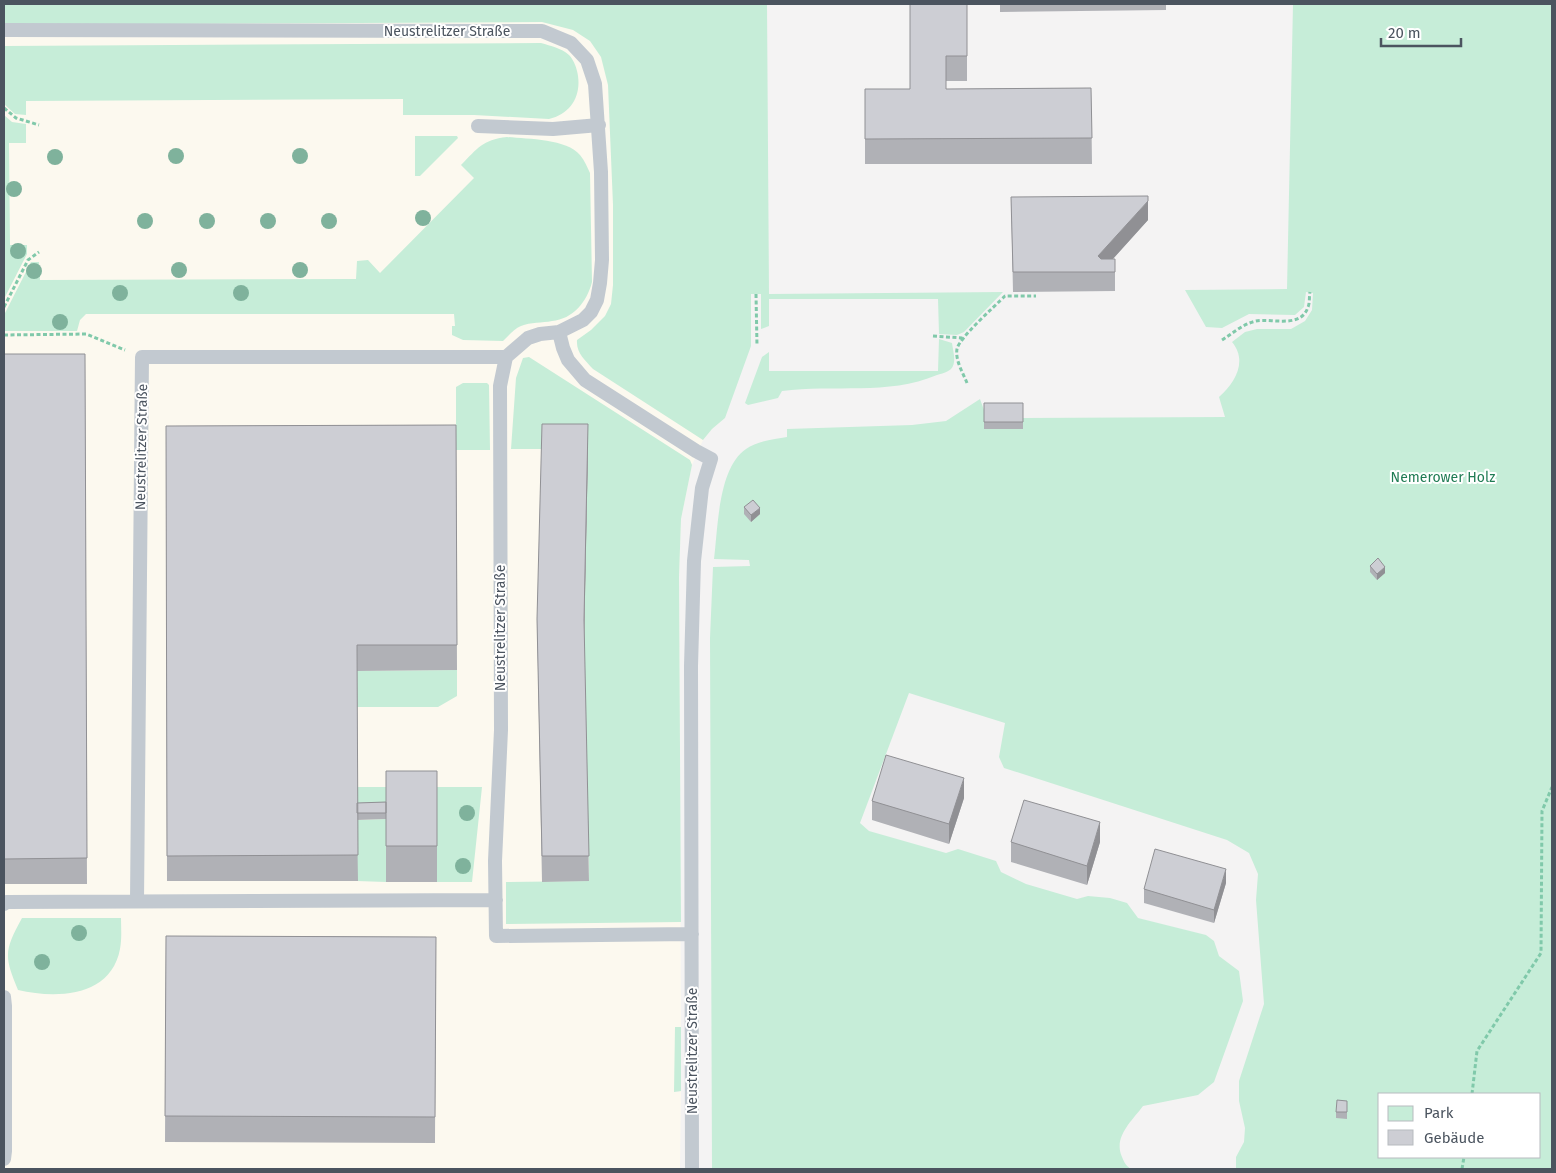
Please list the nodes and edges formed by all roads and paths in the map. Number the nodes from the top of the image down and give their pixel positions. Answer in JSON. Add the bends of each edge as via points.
{"nodes":[{"id":1,"x":4,"y":30,"type":"edge"},
{"id":2,"x":4,"y":108,"type":"edge"},
{"id":3,"x":39,"y":125,"type":"dead end"},
{"id":4,"x":599,"y":125,"type":"junction"},
{"id":5,"x":478,"y":126,"type":"dead end"},
{"id":6,"x":39,"y":252,"type":"dead end"},
{"id":7,"x":1310,"y":292,"type":"dead end"},
{"id":8,"x":756,"y":294,"type":"dead end"},
{"id":9,"x":1036,"y":296,"type":"dead end"},
{"id":10,"x":4,"y":307,"type":"edge"},
{"id":11,"x":559,"y":332,"type":"junction"},
{"id":12,"x":4,"y":335,"type":"edge"},
{"id":13,"x":933,"y":336,"type":"dead end"},
{"id":14,"x":962,"y":338,"type":"junction"},
{"id":15,"x":1222,"y":340,"type":"dead end"},
{"id":16,"x":757,"y":346,"type":"dead end"},
{"id":17,"x":142,"y":357,"type":"junction"},
{"id":18,"x":506,"y":357,"type":"junction"},
{"id":19,"x":967,"y":383,"type":"dead end"},
{"id":20,"x":1552,"y":787,"type":"edge"},
{"id":21,"x":496,"y":900,"type":"junction"},
{"id":22,"x":137,"y":901,"type":"junction"},
{"id":23,"x":4,"y":904,"type":"edge"},
{"id":24,"x":692,"y":934,"type":"junction"},
{"id":25,"x":4,"y":997,"type":"edge"},
{"id":26,"x":1472,"y":1093,"type":"edge"},
{"id":27,"x":4,"y":1159,"type":"edge"},
{"id":28,"x":692,"y":1169,"type":"edge"}],
"edges":[{"from":1,"to":4,"type":"lane","name":"Neustrelitzer Straße","via":[[542,31],[571,43],[587,60],[595,84]]},
{"from":2,"to":3,"type":"path","via":[[16,118]]},
{"from":4,"to":5,"type":"lane","via":[[554,129]]},
{"from":4,"to":11,"type":"lane","name":"Neustrelitzer Straße","via":[[602,260],[597,300],[583,320]]},
{"from":6,"to":10,"type":"path","via":[[28,260]]},
{"from":7,"to":15,"type":"path","via":[[1308,308],[1294,321],[1256,321]]},
{"from":8,"to":16,"type":"path"},
{"from":9,"to":14,"type":"path","via":[[1005,296]]},
{"from":11,"to":18,"type":"lane","name":"Neustrelitzer Straße","via":[[528,338]]},
{"from":11,"to":24,"type":"lane","name":"Neustrelitzer Straße","via":[[568,360],[585,380],[711,460],[702,488],[694,561]]},
{"from":12,"to":17,"type":"path","via":[[86,334]]},
{"from":13,"to":14,"type":"path"},
{"from":14,"to":19,"type":"path","via":[[957,349],[959,365]]},
{"from":17,"to":18,"type":"lane"},
{"from":17,"to":22,"type":"lane","name":"Neustrelitzer Straße"},
{"from":18,"to":21,"type":"lane","name":"Neustrelitzer Straße","via":[[500,386],[500,730]]},
{"from":20,"to":26,"type":"path","via":[[1542,810],[1541,953],[1477,1050]]},
{"from":21,"to":22,"type":"lane"},
{"from":21,"to":24,"type":"lane","name":"Neustrelitzer Straße","via":[[496,936]]},
{"from":22,"to":23,"type":"lane"},
{"from":24,"to":28,"type":"lane","name":"Neustrelitzer Straße"},
{"from":25,"to":27,"type":"lane"}]}
